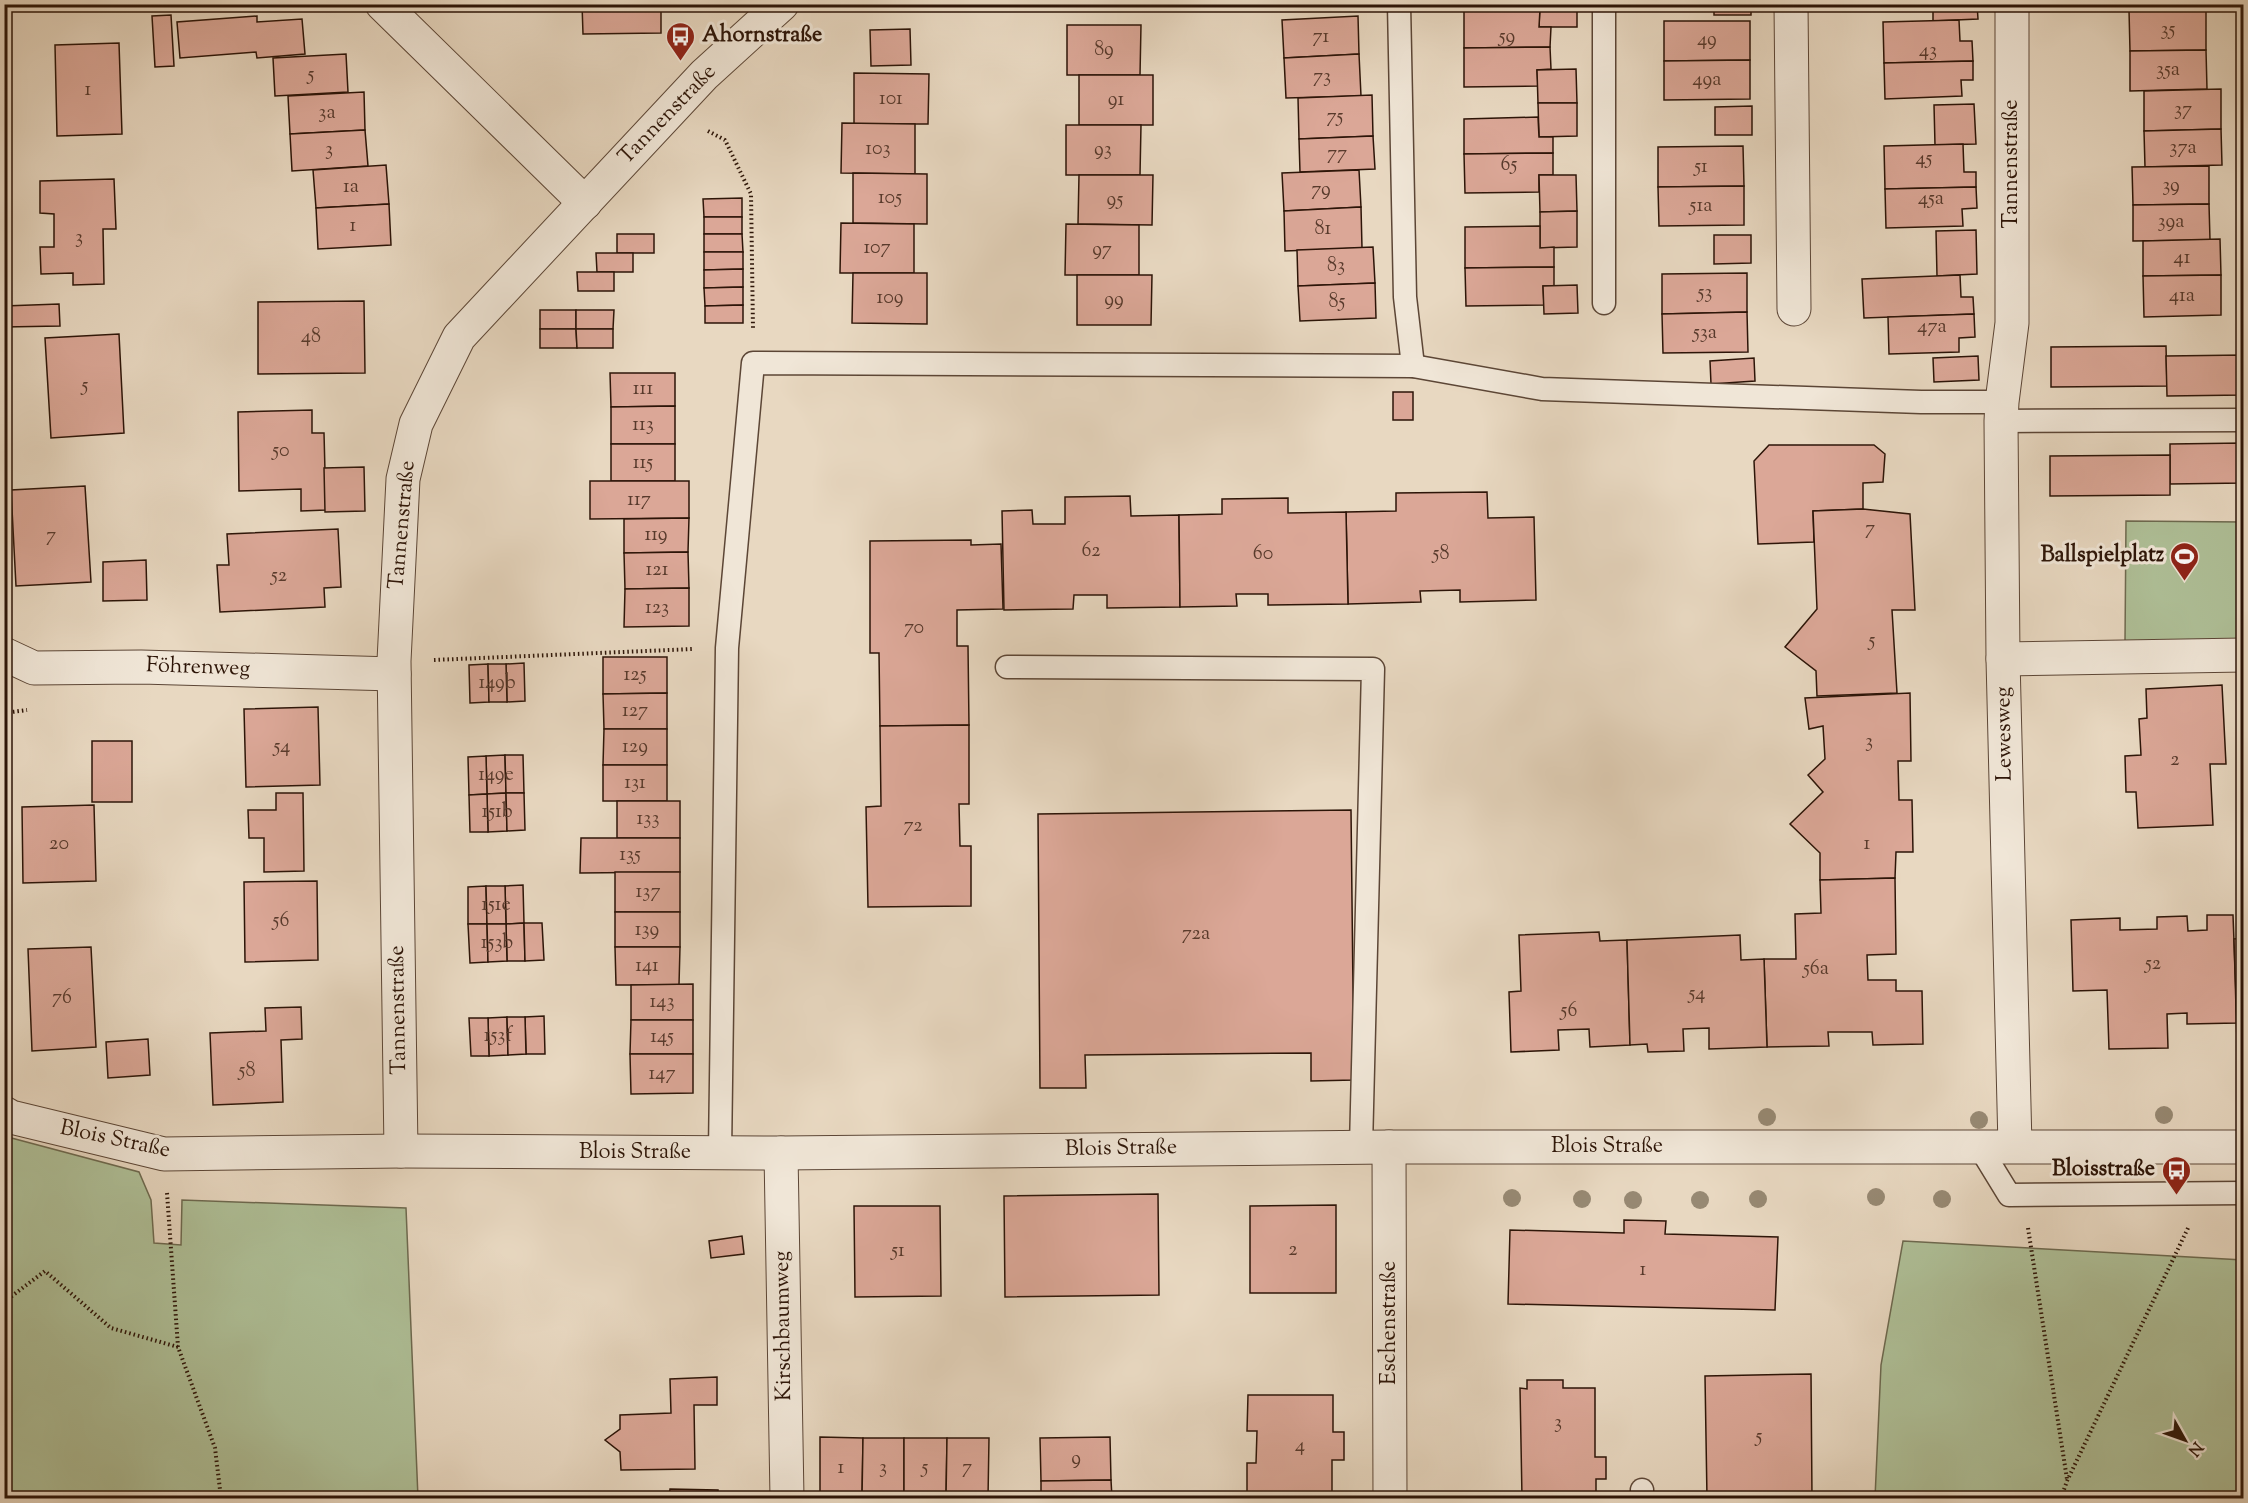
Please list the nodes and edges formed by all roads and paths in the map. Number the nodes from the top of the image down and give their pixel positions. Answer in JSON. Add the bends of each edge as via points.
{"nodes":[{"id":1,"x":382,"y":4,"type":"edge"},
{"id":2,"x":782,"y":4,"type":"edge"},
{"id":3,"x":1399,"y":4,"type":"edge"},
{"id":4,"x":1604,"y":4,"type":"edge"},
{"id":5,"x":1791,"y":4,"type":"edge"},
{"id":6,"x":2012,"y":4,"type":"edge"},
{"id":7,"x":2241,"y":4,"type":"edge"},
{"id":8,"x":671,"y":109,"type":"junction"},
{"id":9,"x":2244,"y":151,"type":"edge"},
{"id":10,"x":585,"y":203,"type":"junction"},
{"id":11,"x":1604,"y":303,"type":"dead end"},
{"id":12,"x":1794,"y":309,"type":"dead end"},
{"id":13,"x":2012,"y":323,"type":"joint"},
{"id":14,"x":753,"y":363,"type":"junction"},
{"id":15,"x":1413,"y":366,"type":"junction"},
{"id":16,"x":2001,"y":411,"type":"junction"},
{"id":17,"x":2244,"y":420,"type":"edge"},
{"id":18,"x":727,"y":648,"type":"junction"},
{"id":19,"x":4,"y":654,"type":"edge"},
{"id":20,"x":2244,"y":655,"type":"edge"},
{"id":21,"x":2003,"y":659,"type":"junction"},
{"id":22,"x":1008,"y":667,"type":"dead end"},
{"id":23,"x":394,"y":668,"type":"junction"},
{"id":24,"x":4,"y":1113,"type":"edge"},
{"id":25,"x":1979,"y":1146,"type":"junction"},
{"id":26,"x":2014,"y":1146,"type":"junction"},
{"id":27,"x":1375,"y":1147,"type":"junction"},
{"id":28,"x":2244,"y":1147,"type":"edge"},
{"id":29,"x":401,"y":1151,"type":"junction"},
{"id":30,"x":720,"y":1153,"type":"junction"},
{"id":31,"x":781,"y":1153,"type":"junction"},
{"id":32,"x":164,"y":1154,"type":"junction"},
{"id":33,"x":2244,"y":1193,"type":"edge"},
{"id":34,"x":2205,"y":1194,"type":"junction"},
{"id":35,"x":2023,"y":1195,"type":"junction"},
{"id":36,"x":4,"y":1302,"type":"edge"},
{"id":37,"x":178,"y":1347,"type":"junction"},
{"id":38,"x":2067,"y":1481,"type":"junction"},
{"id":39,"x":221,"y":1498,"type":"edge"},
{"id":40,"x":787,"y":1498,"type":"edge"},
{"id":41,"x":1390,"y":1498,"type":"edge"},
{"id":42,"x":2061,"y":1498,"type":"edge"}],
"edges":[{"from":1,"to":10,"type":"street"},
{"from":2,"to":8,"type":"street","name":"Tannenstraße"},
{"from":3,"to":15,"type":"lane","via":[[1405,297]]},
{"from":4,"to":11,"type":"lane"},
{"from":5,"to":12,"type":"street"},
{"from":6,"to":13,"type":"street","name":"Tannenstraße"},
{"from":7,"to":9,"type":"path"},
{"from":8,"to":10,"type":"street","name":"Tannenstraße"},
{"from":8,"to":14,"type":"path","via":[[724,141],[751,194]]},
{"from":10,"to":23,"type":"street","name":"Tannenstraße","via":[[459,337],[416,424],[403,479]]},
{"from":13,"to":16,"type":"street","name":"Lewesweg"},
{"from":14,"to":15,"type":"lane"},
{"from":14,"to":18,"type":"lane"},
{"from":15,"to":16,"type":"lane","via":[[1542,389],[1921,402]]},
{"from":16,"to":17,"type":"lane"},
{"from":16,"to":21,"type":"street","name":"Lewesweg"},
{"from":18,"to":23,"type":"path"},
{"from":18,"to":30,"type":"lane"},
{"from":19,"to":23,"type":"street","name":"Föhrenweg","via":[[33,668]]},
{"from":20,"to":21,"type":"street"},
{"from":21,"to":26,"type":"street","name":"Lewesweg"},
{"from":22,"to":27,"type":"lane","via":[[1373,669]]},
{"from":23,"to":29,"type":"street","name":"Tannenstraße"},
{"from":24,"to":32,"type":"street","name":"Blois Straße","via":[[11,1118]]},
{"from":25,"to":26,"type":"street","name":"Blois Straße"},
{"from":25,"to":27,"type":"street","name":"Blois Straße"},
{"from":25,"to":35,"type":"lane","via":[[2009,1195]]},
{"from":26,"to":28,"type":"street","name":"Blois Straße"},
{"from":27,"to":31,"type":"street","name":"Blois Straße"},
{"from":27,"to":41,"type":"street","name":"Eschenstraße"},
{"from":29,"to":30,"type":"street","name":"Blois Straße"},
{"from":29,"to":32,"type":"street","name":"Blois Straße"},
{"from":30,"to":31,"type":"street","name":"Blois Straße"},
{"from":31,"to":40,"type":"street","name":"Kirschbaumweg"},
{"from":32,"to":37,"type":"path"},
{"from":33,"to":34,"type":"lane"},
{"from":34,"to":35,"type":"lane"},
{"from":34,"to":38,"type":"path"},
{"from":35,"to":38,"type":"path"},
{"from":36,"to":37,"type":"path","via":[[45,1271],[111,1328]]},
{"from":37,"to":39,"type":"path","via":[[215,1448]]},
{"from":38,"to":42,"type":"path"}]}
